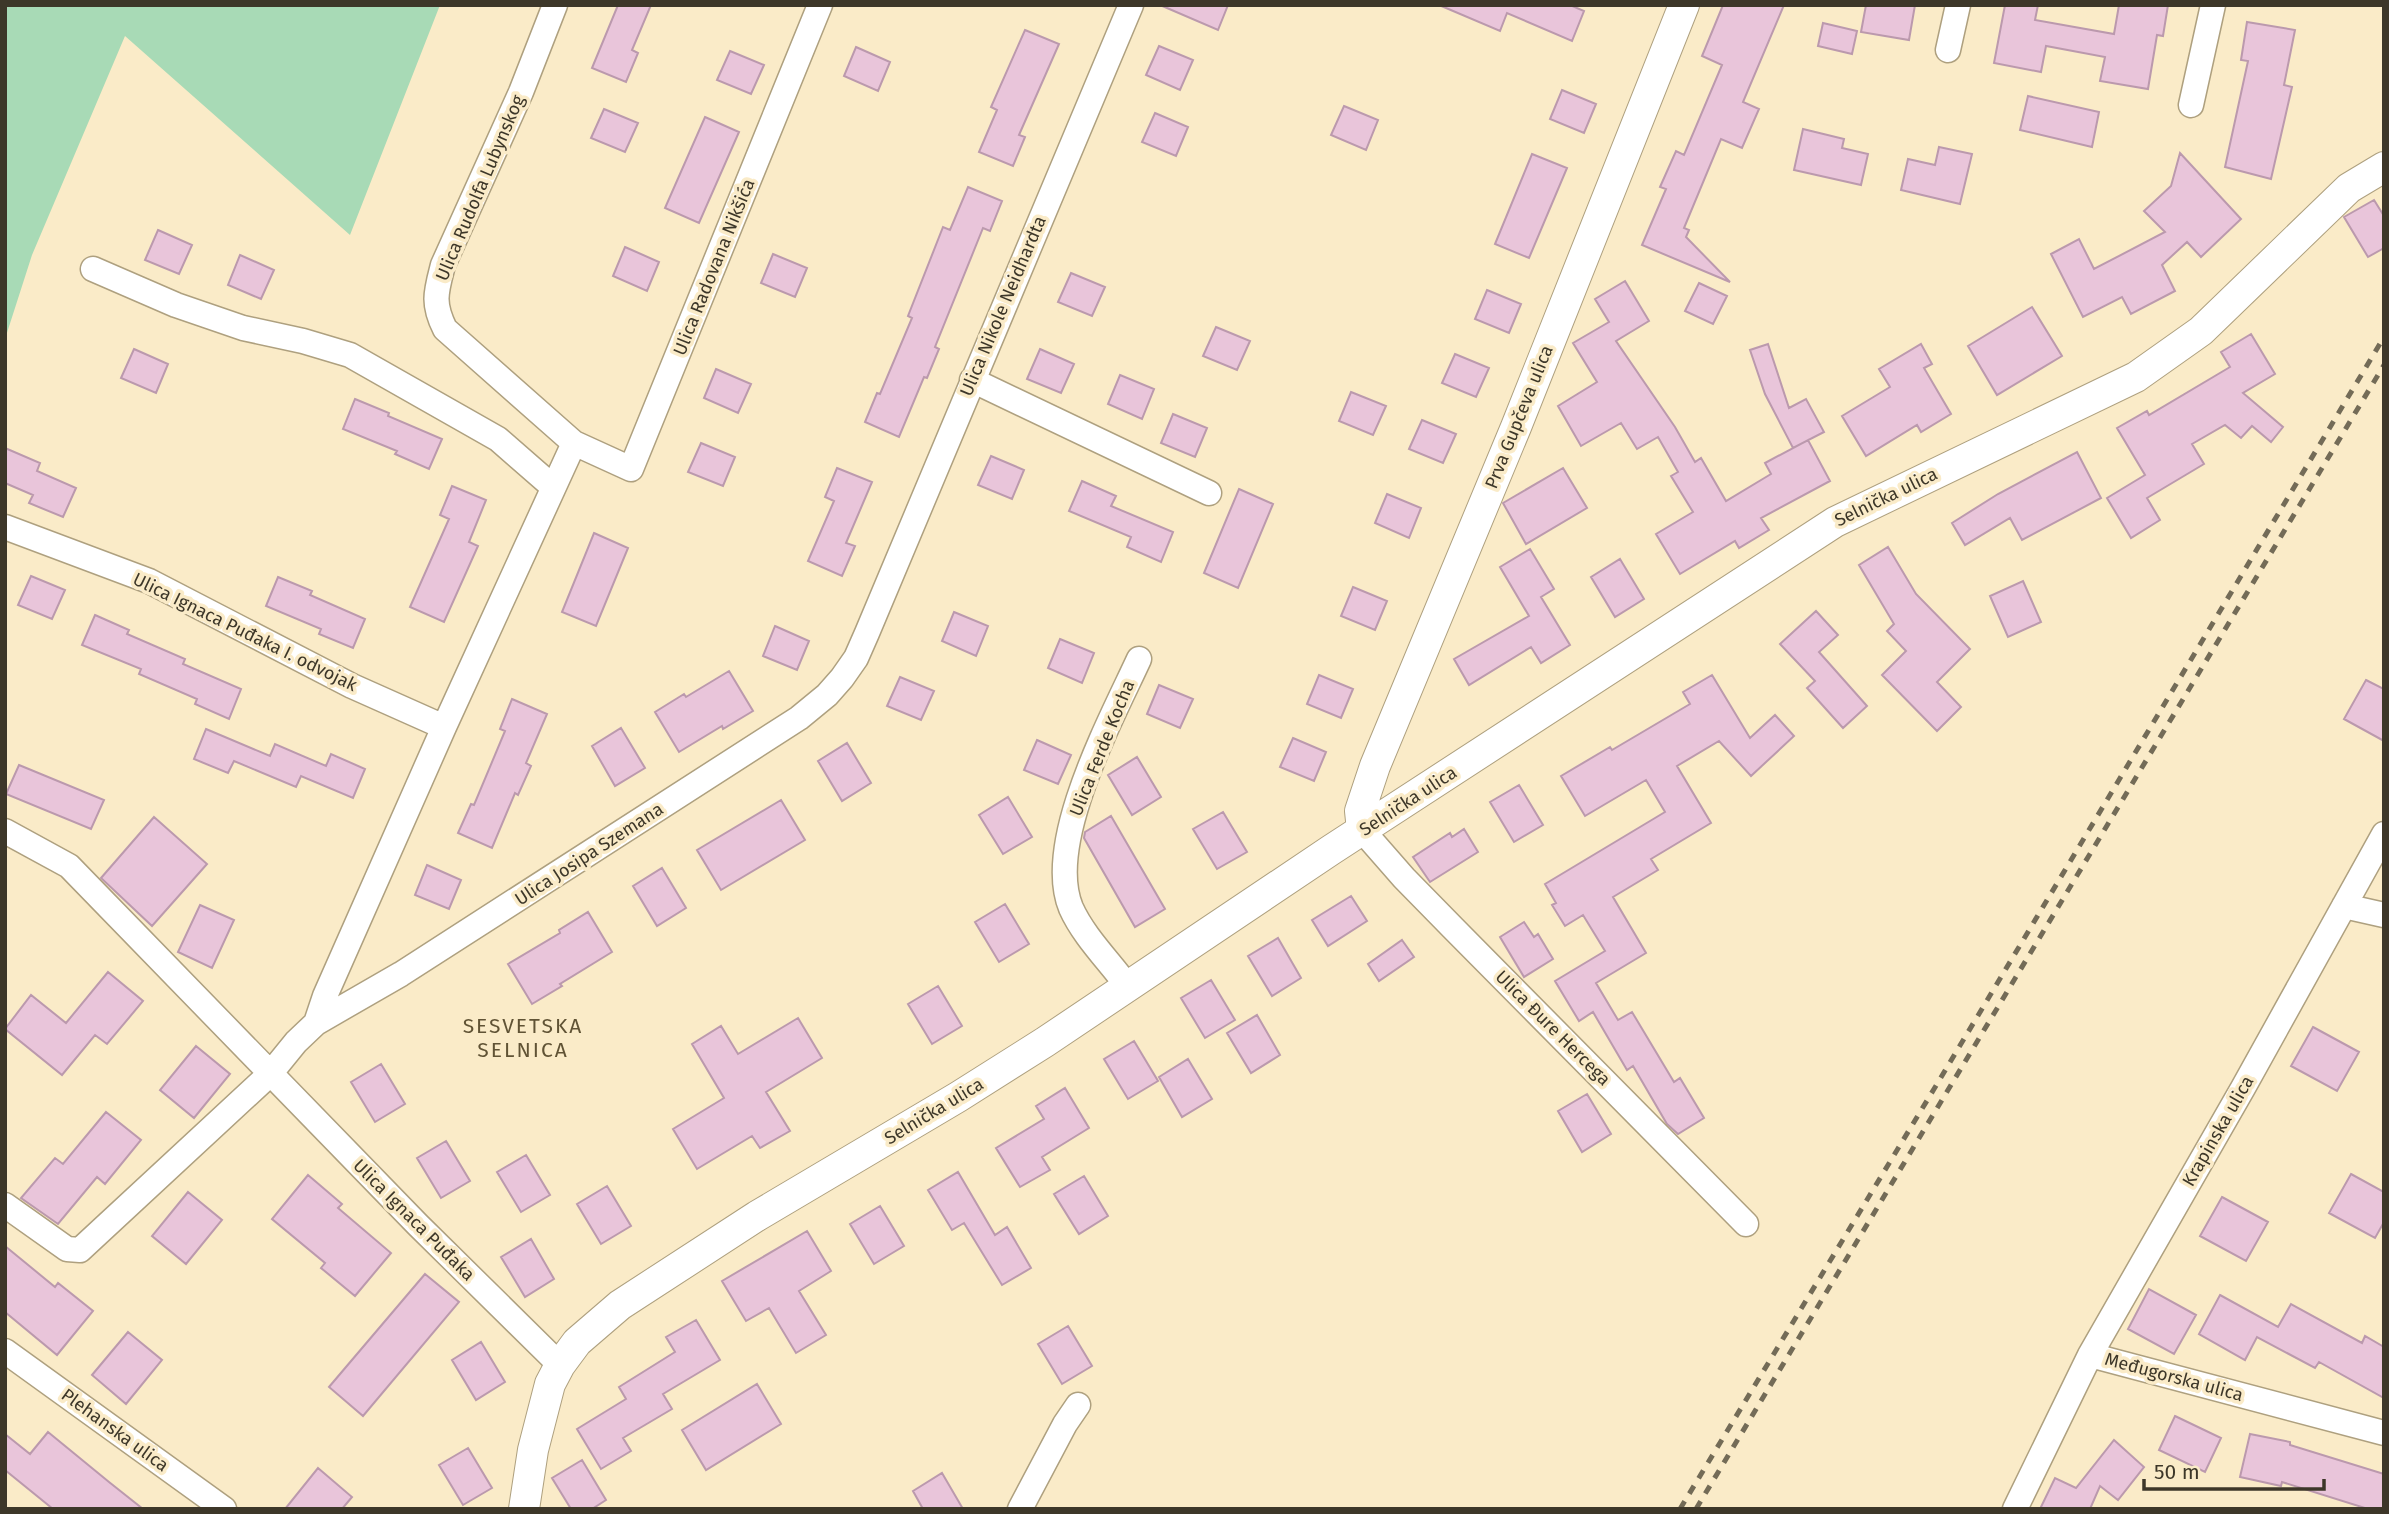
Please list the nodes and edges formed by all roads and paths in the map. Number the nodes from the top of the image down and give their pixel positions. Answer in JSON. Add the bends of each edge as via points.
{"nodes":[{"id":1,"x":555,"y":5,"type":"edge"},
{"id":2,"x":820,"y":5,"type":"edge"},
{"id":3,"x":1131,"y":5,"type":"edge"},
{"id":4,"x":1684,"y":5,"type":"edge"},
{"id":5,"x":1958,"y":5,"type":"edge"},
{"id":6,"x":2213,"y":5,"type":"edge"},
{"id":7,"x":1948,"y":50,"type":"dead end"},
{"id":8,"x":2191,"y":105,"type":"dead end"},
{"id":9,"x":2384,"y":167,"type":"edge"},
{"id":10,"x":93,"y":269,"type":"dead end"},
{"id":11,"x":972,"y":380,"type":"junction"},
{"id":12,"x":574,"y":443,"type":"junction"},
{"id":13,"x":553,"y":487,"type":"junction"},
{"id":14,"x":1209,"y":493,"type":"dead end"},
{"id":15,"x":5,"y":527,"type":"edge"},
{"id":16,"x":878,"y":607,"type":"joint"},
{"id":17,"x":1139,"y":659,"type":"dead end"},
{"id":18,"x":444,"y":727,"type":"junction"},
{"id":19,"x":1362,"y":830,"type":"junction"},
{"id":20,"x":5,"y":831,"type":"edge"},
{"id":21,"x":2384,"y":834,"type":"edge"},
{"id":22,"x":2344,"y":906,"type":"junction"},
{"id":23,"x":2384,"y":915,"type":"edge"},
{"id":24,"x":1128,"y":987,"type":"junction"},
{"id":25,"x":316,"y":1023,"type":"junction"},
{"id":26,"x":270,"y":1073,"type":"junction"},
{"id":27,"x":5,"y":1205,"type":"edge"},
{"id":28,"x":1746,"y":1224,"type":"dead end"},
{"id":29,"x":5,"y":1351,"type":"edge"},
{"id":30,"x":2090,"y":1355,"type":"junction"},
{"id":31,"x":560,"y":1365,"type":"junction"},
{"id":32,"x":1078,"y":1405,"type":"dead end"},
{"id":33,"x":2384,"y":1433,"type":"edge"},
{"id":34,"x":526,"y":1507,"type":"edge"},
{"id":35,"x":224,"y":1509,"type":"edge"},
{"id":36,"x":1020,"y":1509,"type":"edge"},
{"id":37,"x":2015,"y":1509,"type":"edge"}],
"edges":[{"from":1,"to":12,"type":"street","name":"Ulica Rudolfa Lubynskog","via":[[443,265],[436,311],[445,329]]},
{"from":2,"to":12,"type":"street","name":"Ulica Radovana Nikšića","via":[[631,469]]},
{"from":3,"to":11,"type":"street","name":"Ulica Nikole Neidhardta"},
{"from":4,"to":19,"type":"street","name":"Prva Gupčeva ulica","via":[[1375,766],[1360,811]]},
{"from":5,"to":7,"type":"street"},
{"from":6,"to":8,"type":"street"},
{"from":9,"to":19,"type":"street","name":"Selnička ulica","via":[[2349,188],[2201,331],[2136,377],[1835,522]]},
{"from":10,"to":13,"type":"street","via":[[243,328],[350,355],[498,439]]},
{"from":11,"to":14,"type":"street"},
{"from":11,"to":16,"type":"street","name":"Ulica Nikole Neidhardta"},
{"from":12,"to":13,"type":"street"},
{"from":13,"to":18,"type":"street"},
{"from":15,"to":18,"type":"street","name":"Ulica Ignaca Puđaka I. odvojak","via":[[149,581],[352,686]]},
{"from":16,"to":25,"type":"street","name":"Ulica Josipa Szemana","via":[[856,659],[827,695],[799,718],[401,974]]},
{"from":17,"to":24,"type":"street","name":"Ulica Ferde Kocha","via":[[1075,809],[1065,872],[1071,908]]},
{"from":18,"to":25,"type":"street"},
{"from":19,"to":24,"type":"street","name":"Selnička ulica"},
{"from":19,"to":28,"type":"street","name":"Ulica Đure Hercega"},
{"from":20,"to":26,"type":"street","name":"Ulica Ignaca Puđaka","via":[[69,866]]},
{"from":21,"to":22,"type":"street","name":"Krapinska ulica"},
{"from":22,"to":23,"type":"street"},
{"from":22,"to":30,"type":"street","name":"Krapinska ulica"},
{"from":24,"to":31,"type":"street","name":"Selnička ulica","via":[[958,1097],[676,1267],[594,1326]]},
{"from":25,"to":26,"type":"street","name":"Ulica Josipa Szemana"},
{"from":26,"to":27,"type":"street","via":[[80,1250],[67,1249]]},
{"from":26,"to":31,"type":"street","name":"Ulica Ignaca Puđaka"},
{"from":29,"to":35,"type":"street","name":"Plehanska ulica"},
{"from":30,"to":33,"type":"street","name":"Međugorska ulica"},
{"from":30,"to":37,"type":"street","name":"Međugorska ulica"},
{"from":31,"to":34,"type":"street","name":"Selnička ulica","via":[[543,1408]]},
{"from":32,"to":36,"type":"street"}]}
